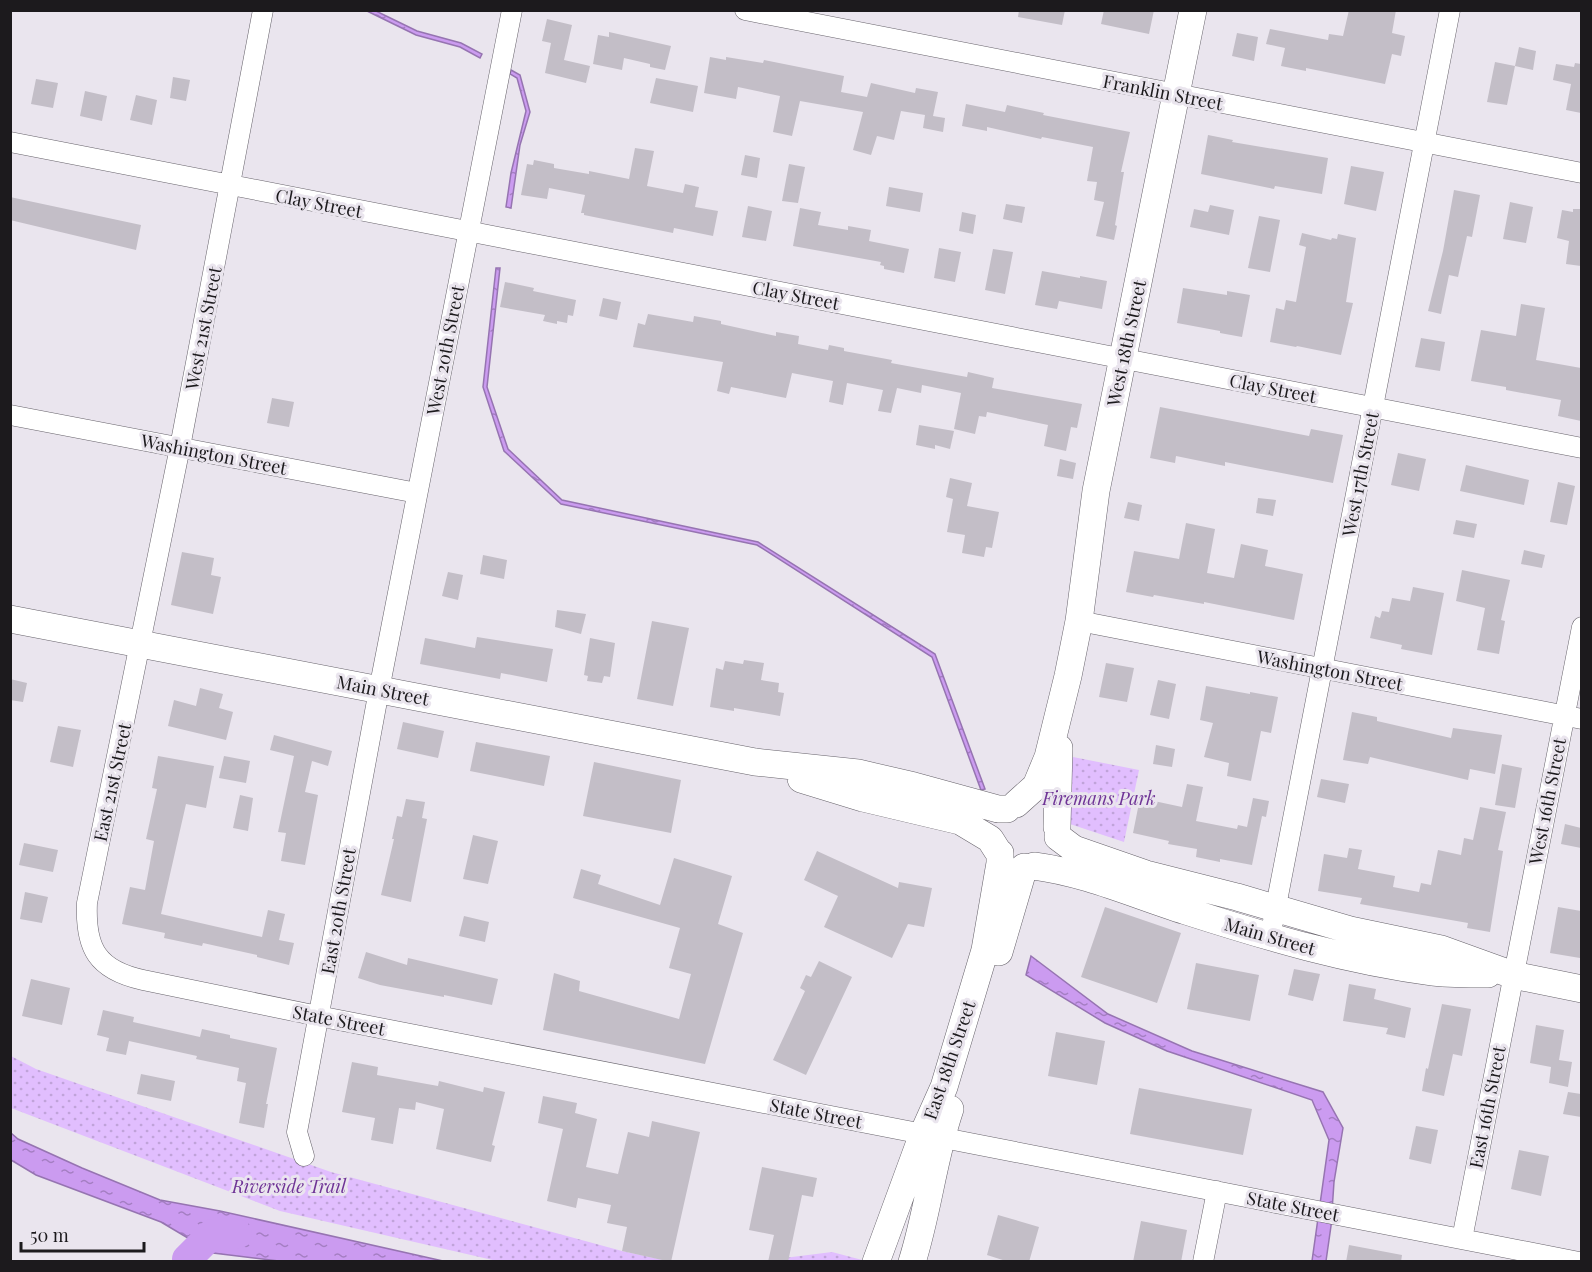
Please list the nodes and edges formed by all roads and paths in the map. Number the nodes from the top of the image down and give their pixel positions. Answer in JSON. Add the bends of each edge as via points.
{"nodes":[{"id":1,"x":263,"y":10,"type":"edge"},
{"id":2,"x":512,"y":10,"type":"edge"},
{"id":3,"x":745,"y":10,"type":"edge"},
{"id":4,"x":1193,"y":10,"type":"edge"},
{"id":5,"x":1449,"y":10,"type":"edge"},
{"id":6,"x":1176,"y":94,"type":"junction"},
{"id":7,"x":10,"y":142,"type":"edge"},
{"id":8,"x":1424,"y":142,"type":"junction"},
{"id":9,"x":1581,"y":173,"type":"edge"},
{"id":10,"x":230,"y":185,"type":"junction"},
{"id":11,"x":469,"y":232,"type":"junction"},
{"id":12,"x":1123,"y":359,"type":"junction"},
{"id":13,"x":1373,"y":408,"type":"junction"},
{"id":14,"x":10,"y":415,"type":"edge"},
{"id":15,"x":180,"y":447,"type":"junction"},
{"id":16,"x":1581,"y":448,"type":"edge"},
{"id":17,"x":417,"y":493,"type":"junction"},
{"id":18,"x":10,"y":619,"type":"edge"},
{"id":19,"x":1079,"y":621,"type":"junction"},
{"id":20,"x":1581,"y":627,"type":"edge"},
{"id":21,"x":141,"y":644,"type":"junction"},
{"id":22,"x":1322,"y":668,"type":"junction"},
{"id":23,"x":1068,"y":676,"type":"junction"},
{"id":24,"x":379,"y":690,"type":"junction"},
{"id":25,"x":1573,"y":717,"type":"edge"},
{"id":26,"x":755,"y":762,"type":"junction"},
{"id":27,"x":1011,"y":807,"type":"junction"},
{"id":28,"x":1057,"y":832,"type":"junction"},
{"id":29,"x":998,"y":851,"type":"junction"},
{"id":30,"x":1029,"y":867,"type":"junction"},
{"id":31,"x":1276,"y":908,"type":"junction"},
{"id":32,"x":86,"y":921,"type":"joint"},
{"id":33,"x":1270,"y":937,"type":"junction"},
{"id":34,"x":1513,"y":975,"type":"junction"},
{"id":35,"x":1581,"y":989,"type":"edge"},
{"id":36,"x":318,"y":1016,"type":"junction"},
{"id":37,"x":932,"y":1136,"type":"junction"},
{"id":38,"x":304,"y":1156,"type":"dead end"},
{"id":39,"x":1217,"y":1191,"type":"junction"},
{"id":40,"x":1462,"y":1239,"type":"junction"},
{"id":41,"x":876,"y":1262,"type":"edge"},
{"id":42,"x":912,"y":1262,"type":"edge"},
{"id":43,"x":1203,"y":1262,"type":"edge"},
{"id":44,"x":1579,"y":1262,"type":"edge"}],
"edges":[{"from":1,"to":10,"type":"street","name":"West 21st Street"},
{"from":2,"to":11,"type":"street","name":"West 20th Street"},
{"from":3,"to":6,"type":"street","name":"Franklin Street"},
{"from":4,"to":6,"type":"main road","name":"West 18th Street"},
{"from":5,"to":8,"type":"street","name":"West 17th Street"},
{"from":6,"to":8,"type":"street","name":"Franklin Street"},
{"from":6,"to":12,"type":"main road","name":"West 18th Street"},
{"from":7,"to":10,"type":"street","name":"Clay Street"},
{"from":8,"to":9,"type":"street","name":"Franklin Street"},
{"from":8,"to":13,"type":"street","name":"West 17th Street"},
{"from":10,"to":11,"type":"street","name":"Clay Street"},
{"from":10,"to":15,"type":"street","name":"West 21st Street"},
{"from":11,"to":12,"type":"street","name":"Clay Street"},
{"from":11,"to":17,"type":"street","name":"West 20th Street"},
{"from":12,"to":13,"type":"street","name":"Clay Street"},
{"from":12,"to":19,"type":"main road","name":"West 18th Street","via":[[1096,491]]},
{"from":13,"to":16,"type":"street","name":"Clay Street"},
{"from":13,"to":22,"type":"street","name":"West 17th Street"},
{"from":14,"to":15,"type":"street","name":"Washington Street"},
{"from":15,"to":17,"type":"street","name":"Washington Street"},
{"from":15,"to":21,"type":"street","name":"West 21st Street"},
{"from":17,"to":24,"type":"street","name":"West 20th Street"},
{"from":18,"to":21,"type":"main road","name":"Main Street"},
{"from":19,"to":22,"type":"street","name":"Washington Street"},
{"from":19,"to":23,"type":"main road","name":"West 18th Street"},
{"from":20,"to":25,"type":"street","name":"West 16th Street"},
{"from":21,"to":24,"type":"main road","name":"Main Street"},
{"from":21,"to":32,"type":"street","name":"East 21st Street"},
{"from":22,"to":25,"type":"street","name":"Washington Street"},
{"from":22,"to":31,"type":"street","name":"West 17th Street"},
{"from":23,"to":27,"type":"main road","name":"West 18th Street","via":[[1036,786]]},
{"from":23,"to":28,"type":"main road","name":"West 18th Street","via":[[1058,754]]},
{"from":24,"to":26,"type":"main road","name":"Main Street"},
{"from":24,"to":36,"type":"street","name":"East 20th Street"},
{"from":25,"to":34,"type":"street","name":"West 16th Street"},
{"from":26,"to":27,"type":"main road","name":"Main Street","via":[[858,773],[998,809]]},
{"from":26,"to":29,"type":"main road","name":"Main Street","via":[[863,798],[960,821],[990,839]]},
{"from":27,"to":28,"type":"main road","via":[[1027,803],[1038,806],[1053,818]]},
{"from":27,"to":29,"type":"main road","via":[[995,828]]},
{"from":28,"to":30,"type":"main road","via":[[1050,856]]},
{"from":28,"to":31,"type":"main road","name":"Main Street","via":[[1074,849],[1146,874]]},
{"from":29,"to":30,"type":"main road","via":[[1013,864]]},
{"from":29,"to":37,"type":"main road","name":"East 18th Street","via":[[1000,863],[985,950]]},
{"from":30,"to":33,"type":"main road","name":"Main Street","via":[[1059,869],[1094,879]]},
{"from":30,"to":37,"type":"main road","name":"East 18th Street","via":[[986,996]]},
{"from":31,"to":33,"type":"street","name":"West 17th Street"},
{"from":31,"to":34,"type":"main road","name":"Main Street","via":[[1350,930],[1441,949]]},
{"from":32,"to":36,"type":"street","name":"State Street","via":[[92,947],[111,969],[124,976]]},
{"from":33,"to":34,"type":"main road","name":"Main Street","via":[[1341,956],[1435,972]]},
{"from":34,"to":35,"type":"main road","name":"Main Street"},
{"from":34,"to":40,"type":"street","name":"East 16th Street"},
{"from":36,"to":37,"type":"street","name":"State Street"},
{"from":36,"to":38,"type":"street","name":"East 20th Street","via":[[297,1132]]},
{"from":37,"to":39,"type":"street","name":"State Street"},
{"from":37,"to":41,"type":"main road","name":"East 18th Street"},
{"from":37,"to":42,"type":"main road","name":"East 18th Street","via":[[922,1231]]},
{"from":39,"to":40,"type":"street","name":"State Street"},
{"from":39,"to":43,"type":"street"},
{"from":40,"to":44,"type":"street","name":"State Street"}]}
